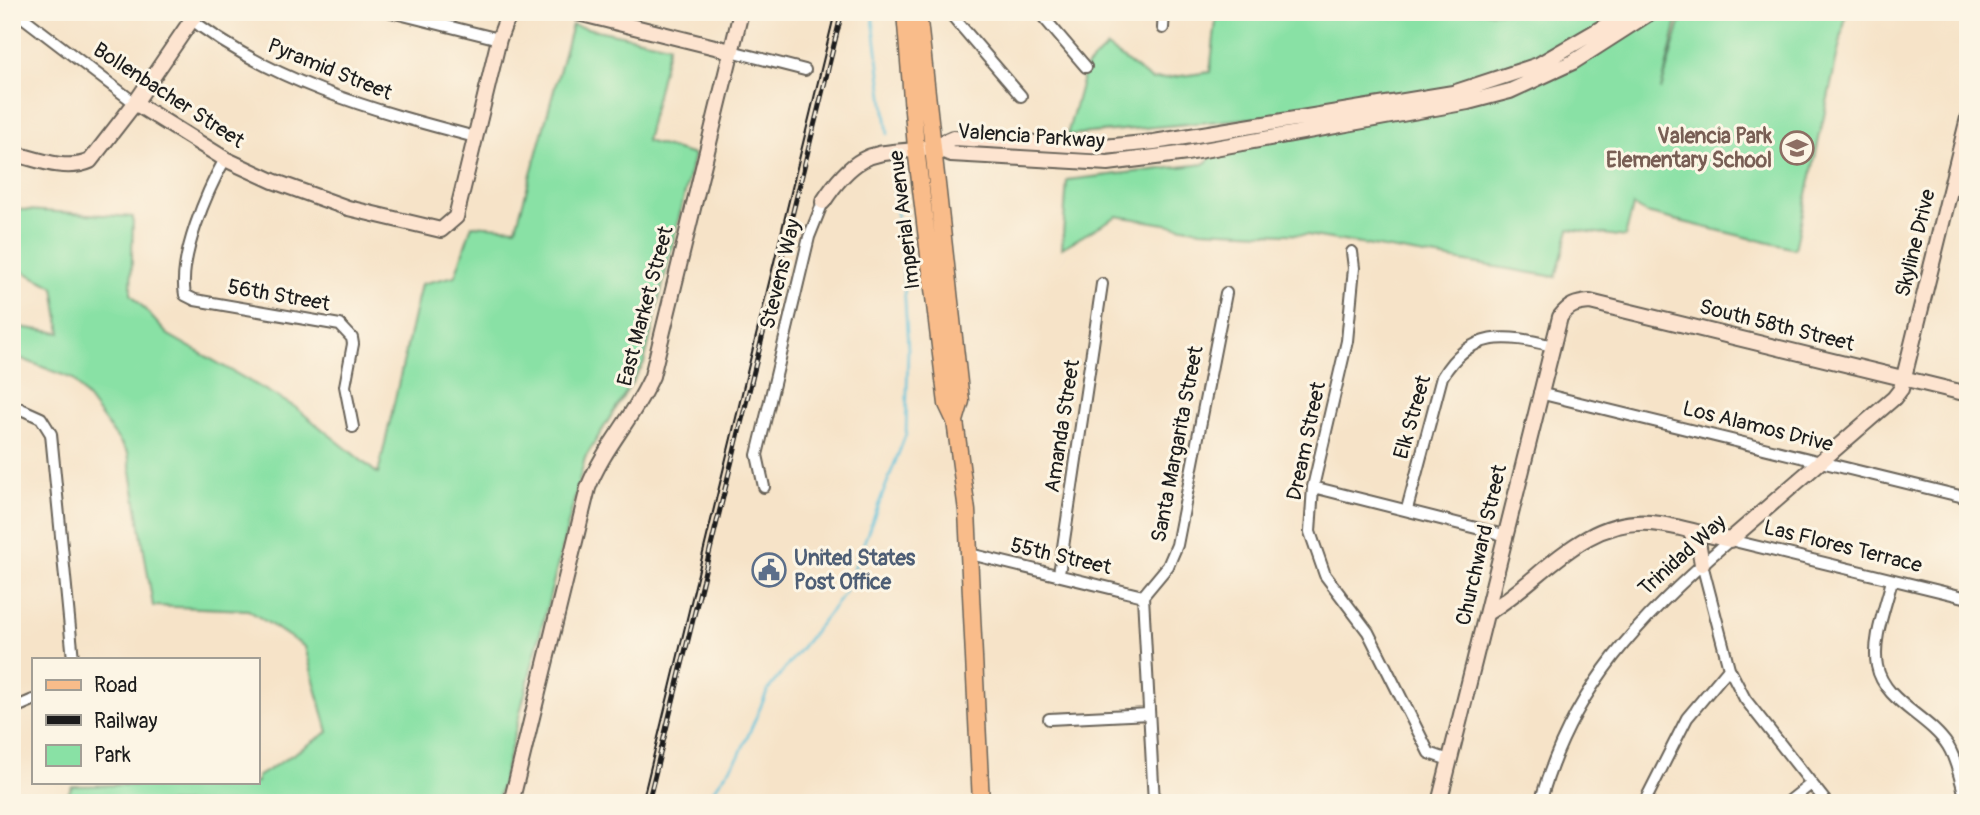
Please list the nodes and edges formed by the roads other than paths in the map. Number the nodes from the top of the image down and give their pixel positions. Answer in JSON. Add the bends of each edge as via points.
{"nodes":[{"id":1,"x":16,"y":12,"type":"edge"},
{"id":2,"x":391,"y":12,"type":"edge"},
{"id":3,"x":513,"y":12,"type":"edge"},
{"id":4,"x":574,"y":12,"type":"edge"},
{"id":5,"x":741,"y":12,"type":"edge"},
{"id":6,"x":905,"y":12,"type":"edge"},
{"id":7,"x":918,"y":12,"type":"edge"},
{"id":8,"x":949,"y":12,"type":"edge"},
{"id":9,"x":1039,"y":12,"type":"edge"},
{"id":10,"x":1164,"y":12,"type":"edge"},
{"id":11,"x":1629,"y":12,"type":"edge"},
{"id":12,"x":1651,"y":12,"type":"edge"},
{"id":13,"x":190,"y":15,"type":"edge"},
{"id":14,"x":1163,"y":28,"type":"dead end"},
{"id":15,"x":499,"y":39,"type":"junction"},
{"id":16,"x":731,"y":51,"type":"junction"},
{"id":17,"x":1086,"y":67,"type":"dead end"},
{"id":18,"x":805,"y":70,"type":"dead end"},
{"id":19,"x":1021,"y":96,"type":"dead end"},
{"id":20,"x":135,"y":103,"type":"junction"},
{"id":21,"x":1968,"y":118,"type":"edge"},
{"id":22,"x":475,"y":137,"type":"junction"},
{"id":23,"x":934,"y":146,"type":"junction"},
{"id":24,"x":916,"y":148,"type":"junction"},
{"id":25,"x":12,"y":153,"type":"edge"},
{"id":26,"x":225,"y":159,"type":"junction"},
{"id":27,"x":823,"y":202,"type":"joint"},
{"id":28,"x":1352,"y":253,"type":"dead end"},
{"id":29,"x":1102,"y":284,"type":"dead end"},
{"id":30,"x":1226,"y":293,"type":"dead end"},
{"id":31,"x":1575,"y":303,"type":"joint"},
{"id":32,"x":1553,"y":346,"type":"junction"},
{"id":33,"x":1904,"y":378,"type":"junction"},
{"id":34,"x":1539,"y":393,"type":"junction"},
{"id":35,"x":1968,"y":394,"type":"edge"},
{"id":36,"x":12,"y":405,"type":"edge"},
{"id":37,"x":955,"y":422,"type":"junction"},
{"id":38,"x":354,"y":427,"type":"dead end"},
{"id":39,"x":1821,"y":462,"type":"junction"},
{"id":40,"x":764,"y":487,"type":"dead end"},
{"id":41,"x":1313,"y":487,"type":"junction"},
{"id":42,"x":1968,"y":498,"type":"edge"},
{"id":43,"x":1407,"y":509,"type":"junction"},
{"id":44,"x":1690,"y":532,"type":"junction"},
{"id":45,"x":1504,"y":535,"type":"junction"},
{"id":46,"x":1730,"y":540,"type":"junction"},
{"id":47,"x":970,"y":554,"type":"junction"},
{"id":48,"x":1702,"y":564,"type":"junction"},
{"id":49,"x":1059,"y":574,"type":"junction"},
{"id":50,"x":1892,"y":580,"type":"junction"},
{"id":51,"x":1143,"y":596,"type":"junction"},
{"id":52,"x":1968,"y":598,"type":"edge"},
{"id":53,"x":1487,"y":613,"type":"junction"},
{"id":54,"x":73,"y":658,"type":"edge"},
{"id":55,"x":1729,"y":668,"type":"junction"},
{"id":56,"x":32,"y":700,"type":"edge"},
{"id":57,"x":12,"y":709,"type":"edge"},
{"id":58,"x":1149,"y":714,"type":"junction"},
{"id":59,"x":1049,"y":719,"type":"dead end"},
{"id":60,"x":1449,"y":760,"type":"junction"},
{"id":61,"x":1811,"y":784,"type":"junction"},
{"id":62,"x":511,"y":803,"type":"edge"},
{"id":63,"x":981,"y":803,"type":"edge"},
{"id":64,"x":1154,"y":803,"type":"edge"},
{"id":65,"x":1439,"y":803,"type":"edge"},
{"id":66,"x":1540,"y":803,"type":"edge"},
{"id":67,"x":1644,"y":803,"type":"edge"},
{"id":68,"x":1787,"y":803,"type":"edge"},
{"id":69,"x":1827,"y":803,"type":"edge"},
{"id":70,"x":1967,"y":803,"type":"edge"}],
"edges":[{"from":1,"to":20,"type":"street","name":"Bollenbacher Street"},
{"from":2,"to":15,"type":"street"},
{"from":3,"to":15,"type":"street"},
{"from":4,"to":16,"type":"street"},
{"from":5,"to":16,"type":"street","name":"East Market Street"},
{"from":6,"to":24,"type":"main road","name":"Imperial Avenue"},
{"from":7,"to":23,"type":"main road","name":"Imperial Avenue"},
{"from":8,"to":19,"type":"street"},
{"from":9,"to":17,"type":"street"},
{"from":10,"to":14,"type":"street"},
{"from":11,"to":23,"type":"street","name":"Valencia Parkway","via":[[1538,65],[1453,93],[1116,146],[953,138]]},
{"from":12,"to":23,"type":"street","name":"Valencia Parkway","via":[[1573,62],[1510,91],[1417,112],[1108,163],[951,154]]},
{"from":13,"to":20,"type":"street"},
{"from":13,"to":22,"type":"street","name":"Pyramid Street","via":[[237,51],[299,82],[375,110]]},
{"from":15,"to":22,"type":"street"},
{"from":16,"to":18,"type":"street"},
{"from":16,"to":62,"type":"street","name":"East Market Street","via":[[652,376],[588,488]]},
{"from":20,"to":25,"type":"street","via":[[102,149],[79,166]]},
{"from":20,"to":26,"type":"street","name":"Bollenbacher Street"},
{"from":21,"to":33,"type":"street","name":"Skyline Drive"},
{"from":22,"to":26,"type":"street","name":"Bollenbacher Street","via":[[452,224],[433,230],[311,196]]},
{"from":23,"to":24,"type":"street","name":"Stevens Way"},
{"from":23,"to":37,"type":"main road","name":"Imperial Avenue","via":[[961,401]]},
{"from":24,"to":27,"type":"street","name":"Stevens Way","via":[[870,155],[847,169]]},
{"from":24,"to":37,"type":"main road","name":"Imperial Avenue","via":[[947,404]]},
{"from":26,"to":38,"type":"street","name":"56th Street","via":[[198,214],[184,276],[185,295],[340,325],[352,338],[345,386]]},
{"from":27,"to":40,"type":"street","name":"Stevens Way","via":[[809,237],[757,455]]},
{"from":28,"to":41,"type":"street","name":"Dream Street","via":[[1347,341]]},
{"from":29,"to":49,"type":"street","name":"Amanda Street"},
{"from":30,"to":51,"type":"street","name":"Santa Margarita Street","via":[[1177,545],[1168,566]]},
{"from":31,"to":32,"type":"street","name":"Churchward Street","via":[[1560,317]]},
{"from":31,"to":33,"type":"street","name":"South 58th Street","via":[[1590,302]]},
{"from":32,"to":34,"type":"street","name":"Churchward Street"},
{"from":32,"to":43,"type":"street","name":"Elk Street","via":[[1500,337],[1474,345],[1452,361],[1442,377]]},
{"from":33,"to":35,"type":"street","name":"South 58th Street"},
{"from":33,"to":39,"type":"street","name":"Trinidad Way","via":[[1894,398]]},
{"from":34,"to":39,"type":"street","name":"Los Alamos Drive"},
{"from":34,"to":45,"type":"street","name":"Churchward Street"},
{"from":36,"to":54,"type":"street","via":[[41,418],[51,434]]},
{"from":37,"to":47,"type":"main road","name":"Imperial Avenue"},
{"from":39,"to":42,"type":"street","name":"Los Alamos Drive"},
{"from":39,"to":46,"type":"street","name":"Trinidad Way"},
{"from":41,"to":43,"type":"street"},
{"from":41,"to":60,"type":"street","name":"Dream Street","via":[[1310,532],[1325,575],[1368,632],[1429,753]]},
{"from":43,"to":45,"type":"street"},
{"from":44,"to":46,"type":"street","name":"Las Flores Terrace"},
{"from":44,"to":48,"type":"street"},
{"from":44,"to":53,"type":"street","name":"Las Flores Terrace","via":[[1638,522],[1595,533]]},
{"from":45,"to":53,"type":"street","name":"Churchward Street"},
{"from":46,"to":48,"type":"street","name":"Trinidad Way"},
{"from":46,"to":50,"type":"street","name":"Las Flores Terrace"},
{"from":47,"to":49,"type":"street","name":"55th Street"},
{"from":47,"to":63,"type":"main road","name":"Imperial Avenue"},
{"from":48,"to":55,"type":"street"},
{"from":48,"to":66,"type":"street","name":"Trinidad Way","via":[[1644,617],[1611,658],[1575,715]]},
{"from":49,"to":51,"type":"street","name":"55th Street"},
{"from":50,"to":52,"type":"street","name":"Las Flores Terrace"},
{"from":50,"to":70,"type":"street","via":[[1878,641],[1879,673],[1892,695],[1948,745]]},
{"from":51,"to":58,"type":"street"},
{"from":53,"to":60,"type":"street","name":"Churchward Street"},
{"from":55,"to":61,"type":"street","via":[[1745,699]]},
{"from":55,"to":67,"type":"street","via":[[1687,718]]},
{"from":56,"to":57,"type":"street"},
{"from":58,"to":59,"type":"street"},
{"from":58,"to":64,"type":"street"},
{"from":60,"to":65,"type":"street","name":"Churchward Street"},
{"from":61,"to":68,"type":"street"},
{"from":61,"to":69,"type":"street"}]}
